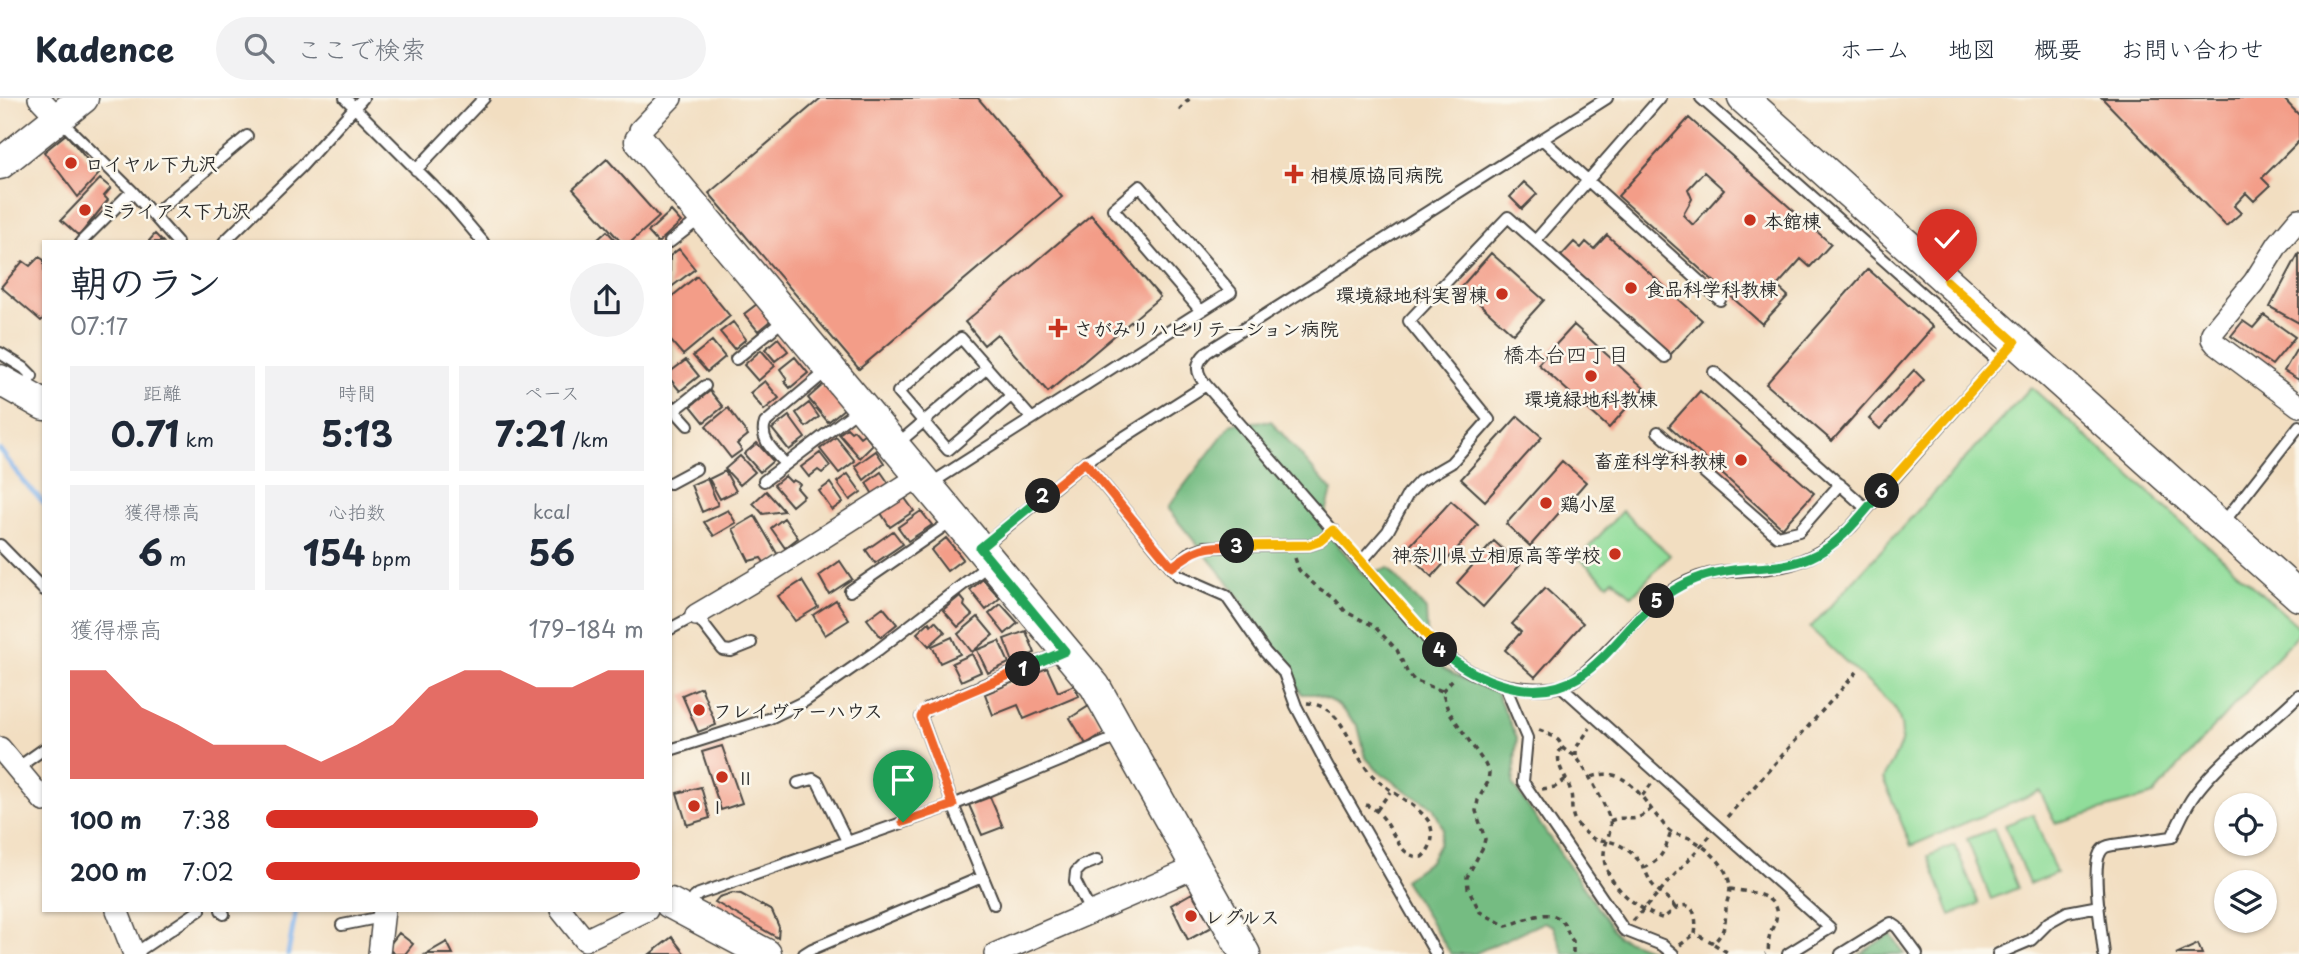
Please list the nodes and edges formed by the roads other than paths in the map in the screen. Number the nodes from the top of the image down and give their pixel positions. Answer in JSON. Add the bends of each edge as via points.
{"nodes":[{"id":1,"x":83,"y":98,"type":"edge"},
{"id":2,"x":363,"y":98,"type":"edge"},
{"id":3,"x":483,"y":98,"type":"edge"},
{"id":4,"x":671,"y":98,"type":"edge"},
{"id":5,"x":1606,"y":98,"type":"edge"},
{"id":6,"x":1660,"y":98,"type":"edge"},
{"id":7,"x":1701,"y":98,"type":"edge"},
{"id":8,"x":1743,"y":98,"type":"edge"},
{"id":9,"x":1715,"y":102,"type":"edge"},
{"id":10,"x":349,"y":103,"type":"edge"},
{"id":11,"x":49,"y":108,"type":"edge"},
{"id":12,"x":247,"y":136,"type":"dead end"},
{"id":13,"x":1542,"y":139,"type":"junction"},
{"id":14,"x":640,"y":141,"type":"joint"},
{"id":15,"x":0,"y":164,"type":"edge"},
{"id":16,"x":416,"y":170,"type":"junction"},
{"id":17,"x":1588,"y":181,"type":"junction"},
{"id":18,"x":132,"y":191,"type":"junction"},
{"id":19,"x":154,"y":214,"type":"junction"},
{"id":20,"x":703,"y":216,"type":"junction"},
{"id":21,"x":2299,"y":219,"type":"edge"},
{"id":22,"x":475,"y":232,"type":"junction"},
{"id":23,"x":83,"y":240,"type":"edge"},
{"id":24,"x":175,"y":240,"type":"edge"},
{"id":25,"x":226,"y":240,"type":"edge"},
{"id":26,"x":467,"y":240,"type":"edge"},
{"id":27,"x":482,"y":240,"type":"edge"},
{"id":28,"x":672,"y":240,"type":"edge"},
{"id":29,"x":1535,"y":241,"type":"junction"},
{"id":30,"x":1720,"y":300,"type":"dead end"},
{"id":31,"x":1201,"y":312,"type":"junction"},
{"id":32,"x":787,"y":317,"type":"junction"},
{"id":33,"x":2006,"y":352,"type":"junction"},
{"id":34,"x":0,"y":354,"type":"edge"},
{"id":35,"x":1665,"y":357,"type":"dead end"},
{"id":36,"x":736,"y":359,"type":"dead end"},
{"id":37,"x":830,"y":368,"type":"junction"},
{"id":38,"x":987,"y":368,"type":"junction"},
{"id":39,"x":1713,"y":372,"type":"dead end"},
{"id":40,"x":1206,"y":385,"type":"junction"},
{"id":41,"x":705,"y":386,"type":"dead end"},
{"id":42,"x":21,"y":392,"type":"edge"},
{"id":43,"x":1011,"y":396,"type":"junction"},
{"id":44,"x":2299,"y":406,"type":"edge"},
{"id":45,"x":673,"y":407,"type":"edge"},
{"id":46,"x":862,"y":407,"type":"junction"},
{"id":47,"x":1032,"y":419,"type":"junction"},
{"id":48,"x":924,"y":421,"type":"junction"},
{"id":49,"x":688,"y":425,"type":"dead end"},
{"id":50,"x":2299,"y":426,"type":"edge"},
{"id":51,"x":1658,"y":432,"type":"dead end"},
{"id":52,"x":895,"y":446,"type":"junction"},
{"id":53,"x":1085,"y":462,"type":"junction"},
{"id":54,"x":785,"y":464,"type":"junction"},
{"id":55,"x":696,"y":469,"type":"dead end"},
{"id":56,"x":672,"y":481,"type":"edge"},
{"id":57,"x":764,"y":481,"type":"dead end"},
{"id":58,"x":924,"y":481,"type":"junction"},
{"id":59,"x":1840,"y":484,"type":"junction"},
{"id":60,"x":1867,"y":509,"type":"junction"},
{"id":61,"x":955,"y":518,"type":"junction"},
{"id":62,"x":2221,"y":526,"type":"junction"},
{"id":63,"x":1334,"y":530,"type":"junction"},
{"id":64,"x":0,"y":545,"type":"edge"},
{"id":65,"x":986,"y":555,"type":"junction"},
{"id":66,"x":1361,"y":562,"type":"junction"},
{"id":67,"x":1172,"y":567,"type":"junction"},
{"id":68,"x":42,"y":588,"type":"edge"},
{"id":69,"x":850,"y":591,"type":"dead end"},
{"id":70,"x":2299,"y":596,"type":"edge"},
{"id":71,"x":696,"y":615,"type":"junction"},
{"id":72,"x":672,"y":628,"type":"edge"},
{"id":73,"x":751,"y":643,"type":"dead end"},
{"id":74,"x":1065,"y":651,"type":"junction"},
{"id":75,"x":1561,"y":686,"type":"junction"},
{"id":76,"x":1505,"y":687,"type":"junction"},
{"id":77,"x":2299,"y":695,"type":"edge"},
{"id":78,"x":1122,"y":735,"type":"junction"},
{"id":79,"x":0,"y":748,"type":"edge"},
{"id":80,"x":672,"y":749,"type":"edge"},
{"id":81,"x":42,"y":750,"type":"edge"},
{"id":82,"x":17,"y":768,"type":"junction"},
{"id":83,"x":798,"y":783,"type":"dead end"},
{"id":84,"x":42,"y":799,"type":"edge"},
{"id":85,"x":953,"y":805,"type":"junction"},
{"id":86,"x":847,"y":841,"type":"junction"},
{"id":87,"x":1097,"y":860,"type":"dead end"},
{"id":88,"x":1196,"y":867,"type":"junction"},
{"id":89,"x":982,"y":877,"type":"junction"},
{"id":90,"x":994,"y":904,"type":"dead end"},
{"id":91,"x":2099,"y":906,"type":"junction"},
{"id":92,"x":679,"y":907,"type":"edge"},
{"id":93,"x":118,"y":912,"type":"edge"},
{"id":94,"x":197,"y":912,"type":"edge"},
{"id":95,"x":563,"y":912,"type":"edge"},
{"id":96,"x":644,"y":912,"type":"edge"},
{"id":97,"x":383,"y":913,"type":"edge"},
{"id":98,"x":1091,"y":913,"type":"junction"},
{"id":99,"x":342,"y":925,"type":"dead end"},
{"id":100,"x":134,"y":954,"type":"edge"},
{"id":101,"x":379,"y":954,"type":"edge"},
{"id":102,"x":766,"y":954,"type":"edge"},
{"id":103,"x":804,"y":954,"type":"edge"},
{"id":104,"x":995,"y":954,"type":"edge"},
{"id":105,"x":1245,"y":954,"type":"edge"},
{"id":106,"x":1436,"y":954,"type":"edge"},
{"id":107,"x":1673,"y":954,"type":"edge"},
{"id":108,"x":1788,"y":954,"type":"edge"},
{"id":109,"x":1841,"y":954,"type":"edge"},
{"id":110,"x":1917,"y":954,"type":"edge"},
{"id":111,"x":1998,"y":954,"type":"edge"},
{"id":112,"x":2104,"y":954,"type":"edge"}],
"edges":[{"from":1,"to":11,"type":"street"},
{"from":2,"to":10,"type":"lane"},
{"from":3,"to":16,"type":"lane"},
{"from":4,"to":14,"type":"street","via":[[640,130]]},
{"from":5,"to":13,"type":"lane"},
{"from":6,"to":17,"type":"lane"},
{"from":7,"to":9,"type":"lane"},
{"from":8,"to":33,"type":"street"},
{"from":9,"to":33,"type":"lane"},
{"from":10,"to":16,"type":"lane"},
{"from":10,"to":25,"type":"lane","via":[[300,167]]},
{"from":11,"to":15,"type":"street"},
{"from":11,"to":18,"type":"lane"},
{"from":12,"to":19,"type":"lane"},
{"from":13,"to":17,"type":"lane"},
{"from":13,"to":40,"type":"lane","via":[[1207,352],[1196,368]]},
{"from":14,"to":20,"type":"street"},
{"from":16,"to":22,"type":"lane"},
{"from":17,"to":29,"type":"lane"},
{"from":17,"to":30,"type":"lane"},
{"from":18,"to":19,"type":"lane"},
{"from":18,"to":23,"type":"lane"},
{"from":19,"to":24,"type":"lane"},
{"from":20,"to":28,"type":"lane"},
{"from":20,"to":32,"type":"street"},
{"from":21,"to":44,"type":"street","via":[[2212,333],[2217,344]]},
{"from":22,"to":26,"type":"lane"},
{"from":22,"to":27,"type":"lane"},
{"from":29,"to":35,"type":"lane"},
{"from":29,"to":66,"type":"lane","via":[[1508,217],[1409,321],[1489,421],[1451,463],[1420,481],[1408,494],[1388,531]]},
{"from":31,"to":31,"type":"lane","via":[[1113,209],[1140,186],[1231,292]]},
{"from":31,"to":47,"type":"lane"},
{"from":32,"to":36,"type":"lane"},
{"from":32,"to":37,"type":"street"},
{"from":33,"to":60,"type":"lane"},
{"from":33,"to":62,"type":"street"},
{"from":34,"to":42,"type":"lane","via":[[32,376]]},
{"from":37,"to":46,"type":"street"},
{"from":37,"to":54,"type":"lane","via":[[765,423],[765,440]]},
{"from":38,"to":43,"type":"lane"},
{"from":38,"to":48,"type":"lane"},
{"from":38,"to":48,"type":"lane","via":[[961,338],[898,391]]},
{"from":39,"to":59,"type":"lane"},
{"from":40,"to":53,"type":"lane"},
{"from":40,"to":63,"type":"lane"},
{"from":41,"to":45,"type":"lane"},
{"from":43,"to":47,"type":"lane"},
{"from":43,"to":48,"type":"lane","via":[[948,450]]},
{"from":45,"to":49,"type":"lane"},
{"from":46,"to":52,"type":"street"},
{"from":46,"to":54,"type":"lane"},
{"from":47,"to":58,"type":"lane"},
{"from":48,"to":52,"type":"lane"},
{"from":50,"to":62,"type":"lane"},
{"from":51,"to":59,"type":"lane","via":[[1777,536],[1799,531]]},
{"from":52,"to":58,"type":"street"},
{"from":53,"to":65,"type":"lane"},
{"from":53,"to":67,"type":"lane"},
{"from":54,"to":57,"type":"lane"},
{"from":55,"to":56,"type":"lane"},
{"from":58,"to":61,"type":"street"},
{"from":58,"to":71,"type":"street"},
{"from":59,"to":60,"type":"lane"},
{"from":60,"to":75,"type":"lane","via":[[1830,547],[1812,557],[1789,565],[1710,574],[1675,588],[1593,665]]},
{"from":61,"to":65,"type":"street"},
{"from":61,"to":69,"type":"lane"},
{"from":62,"to":70,"type":"street"},
{"from":63,"to":66,"type":"lane"},
{"from":63,"to":67,"type":"lane","via":[[1309,545],[1205,547]]},
{"from":64,"to":68,"type":"lane"},
{"from":65,"to":74,"type":"street"},
{"from":65,"to":80,"type":"lane","via":[[878,650],[805,701],[768,719]]},
{"from":66,"to":76,"type":"lane","via":[[1431,643],[1461,667]]},
{"from":67,"to":106,"type":"lane","via":[[1178,575],[1226,596],[1284,673],[1296,706]]},
{"from":71,"to":72,"type":"lane"},
{"from":71,"to":73,"type":"lane","via":[[719,648],[731,650]]},
{"from":74,"to":78,"type":"street","via":[[1095,686]]},
{"from":74,"to":85,"type":"lane","via":[[924,711],[921,717]]},
{"from":75,"to":76,"type":"lane"},
{"from":75,"to":108,"type":"lane","via":[[1830,928]]},
{"from":76,"to":107,"type":"lane","via":[[1527,738],[1522,782],[1624,930]]},
{"from":77,"to":91,"type":"lane","via":[[2206,781],[2172,837],[2105,847],[2097,861]]},
{"from":78,"to":85,"type":"lane"},
{"from":78,"to":88,"type":"street"},
{"from":79,"to":82,"type":"street"},
{"from":81,"to":82,"type":"lane"},
{"from":82,"to":84,"type":"street"},
{"from":83,"to":86,"type":"lane","via":[[818,782]]},
{"from":85,"to":86,"type":"lane"},
{"from":85,"to":89,"type":"lane"},
{"from":86,"to":92,"type":"lane","via":[[699,894]]},
{"from":87,"to":98,"type":"lane","via":[[1076,872],[1075,881]]},
{"from":88,"to":98,"type":"street"},
{"from":88,"to":105,"type":"street"},
{"from":89,"to":90,"type":"lane"},
{"from":89,"to":103,"type":"lane"},
{"from":91,"to":111,"type":"lane","via":[[2067,912],[2031,940]]},
{"from":91,"to":112,"type":"lane"},
{"from":92,"to":102,"type":"street"},
{"from":93,"to":100,"type":"street"},
{"from":94,"to":100,"type":"lane"},
{"from":95,"to":96,"type":"street","via":[[585,940]]},
{"from":97,"to":99,"type":"lane"},
{"from":97,"to":101,"type":"street"},
{"from":98,"to":104,"type":"street"},
{"from":109,"to":110,"type":"lane","via":[[1891,923]]}]}
